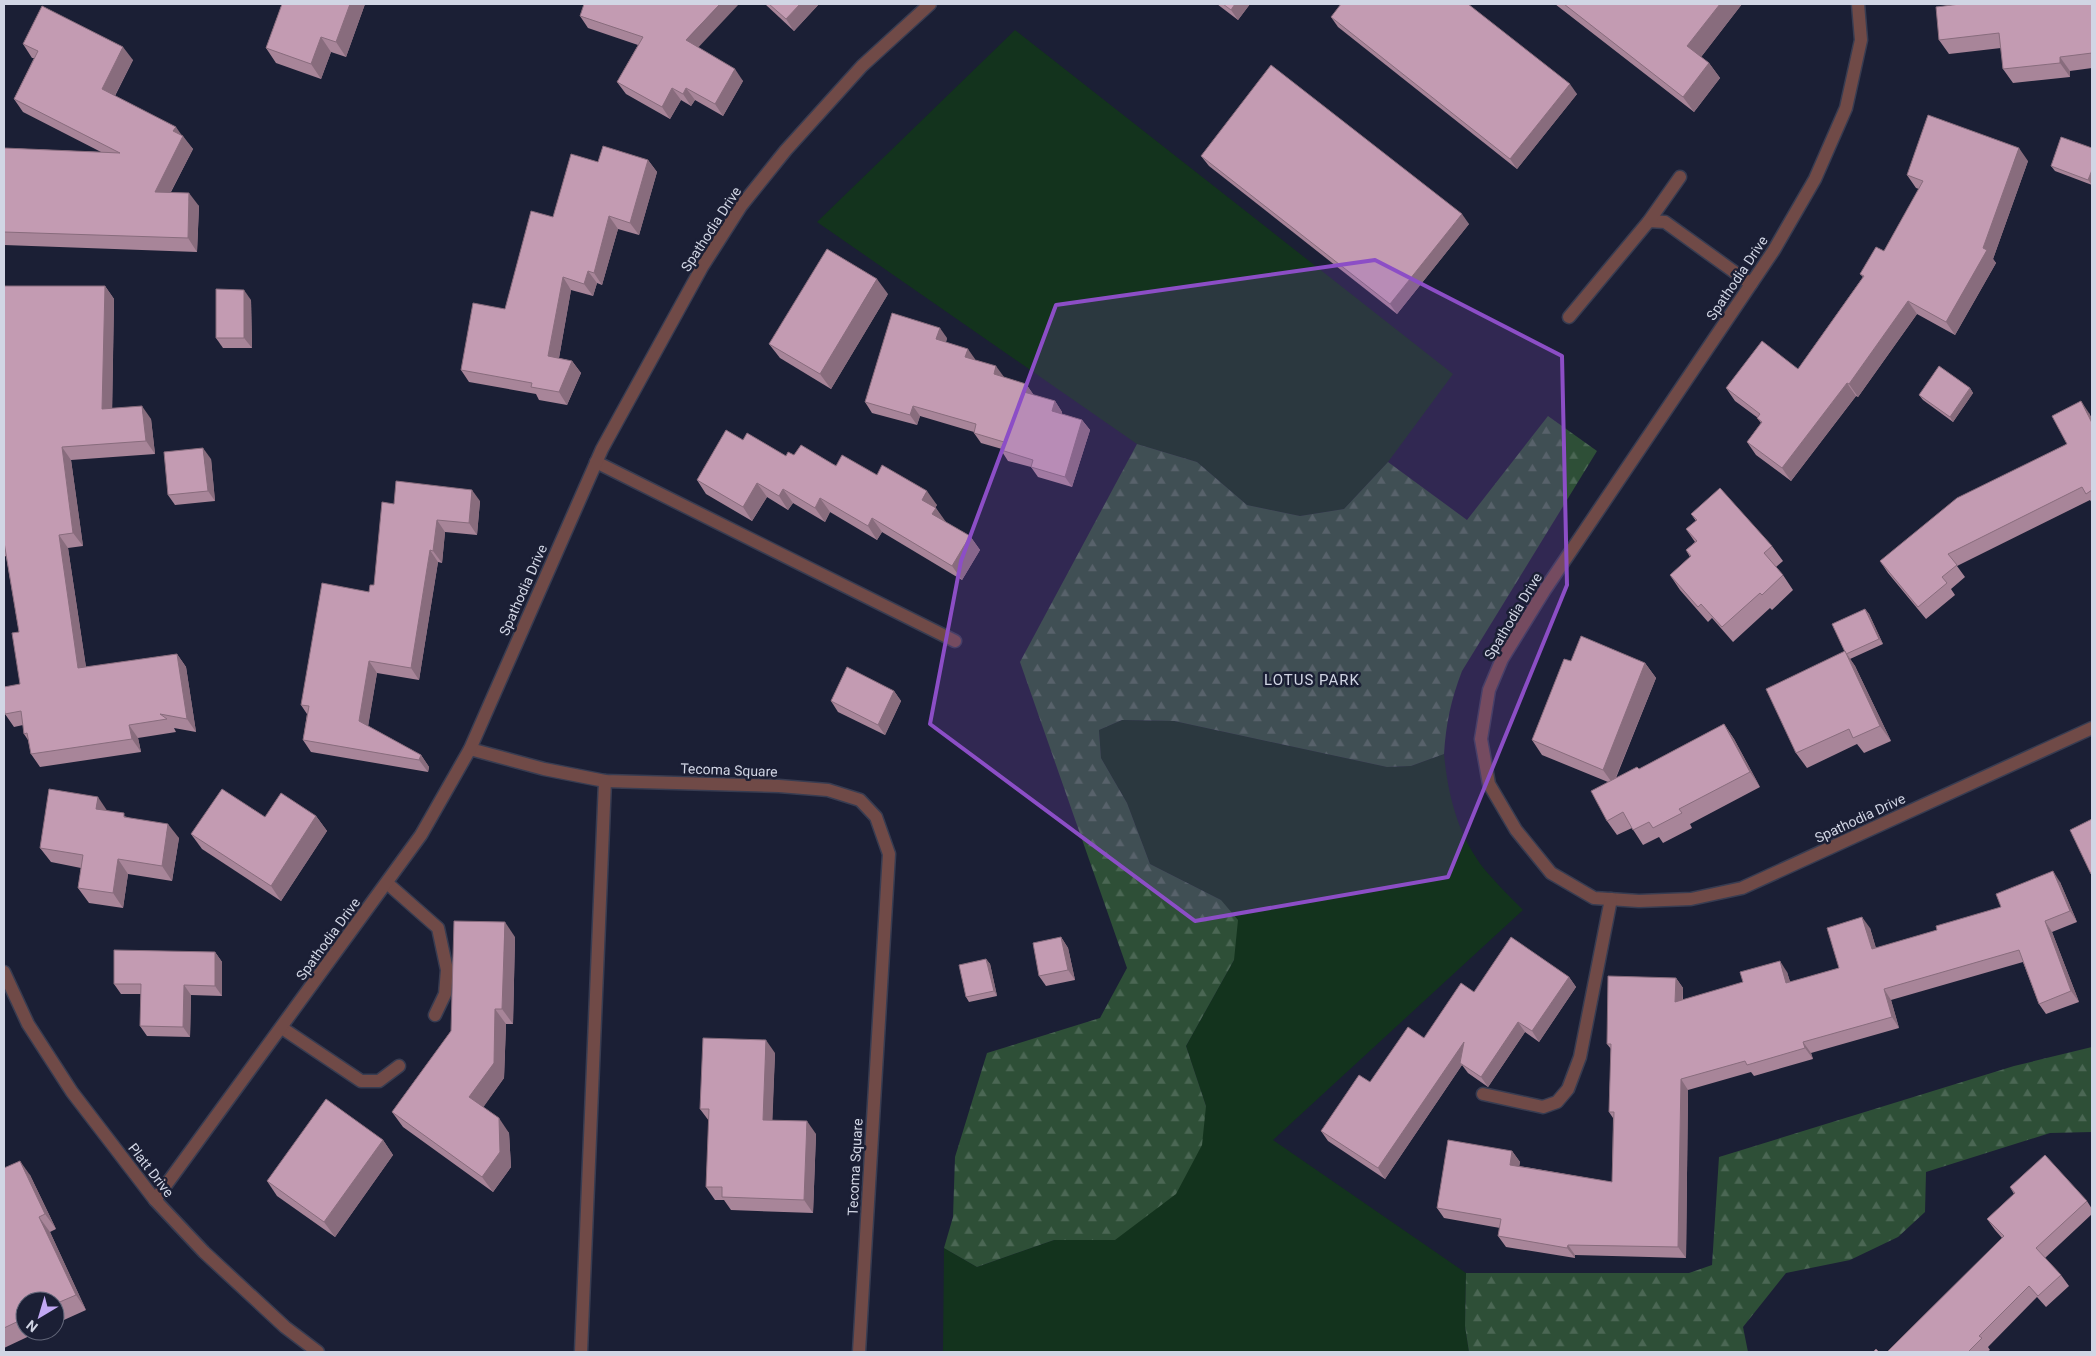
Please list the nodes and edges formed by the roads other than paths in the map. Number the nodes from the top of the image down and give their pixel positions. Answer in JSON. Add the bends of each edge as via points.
{"nodes":[{"id":1,"x":930,"y":4,"type":"edge"},
{"id":2,"x":1858,"y":4,"type":"edge"},
{"id":3,"x":1680,"y":177,"type":"dead end"},
{"id":4,"x":1649,"y":221,"type":"junction"},
{"id":5,"x":1751,"y":284,"type":"junction"},
{"id":6,"x":1569,"y":317,"type":"dead end"},
{"id":7,"x":596,"y":462,"type":"junction"},
{"id":8,"x":955,"y":642,"type":"dead end"},
{"id":9,"x":2092,"y":728,"type":"edge"},
{"id":10,"x":470,"y":749,"type":"junction"},
{"id":11,"x":605,"y":781,"type":"junction"},
{"id":12,"x":387,"y":882,"type":"junction"},
{"id":13,"x":1611,"y":899,"type":"junction"},
{"id":14,"x":4,"y":972,"type":"edge"},
{"id":15,"x":435,"y":1015,"type":"dead end"},
{"id":16,"x":282,"y":1028,"type":"junction"},
{"id":17,"x":399,"y":1066,"type":"dead end"},
{"id":18,"x":1483,"y":1094,"type":"edge"},
{"id":19,"x":155,"y":1200,"type":"junction"},
{"id":20,"x":318,"y":1352,"type":"edge"},
{"id":21,"x":581,"y":1352,"type":"edge"},
{"id":22,"x":859,"y":1352,"type":"edge"}],
"edges":[{"from":1,"to":7,"type":"street","name":"Spathodia Drive","via":[[862,66],[786,150],[741,206],[702,268]]},
{"from":2,"to":5,"type":"street","name":"Spathodia Drive","via":[[1860,40],[1846,108],[1815,180]]},
{"from":3,"to":4,"type":"street"},
{"from":4,"to":5,"type":"street","via":[[1665,222]]},
{"from":4,"to":6,"type":"street"},
{"from":5,"to":13,"type":"street","name":"Spathodia Drive","via":[[1544,591],[1502,659],[1489,690],[1481,739],[1489,784],[1516,830],[1551,872],[1594,898]]},
{"from":7,"to":8,"type":"street"},
{"from":7,"to":10,"type":"street","name":"Spathodia Drive"},
{"from":9,"to":13,"type":"street","name":"Spathodia Drive","via":[[1742,888],[1692,899],[1639,902]]},
{"from":10,"to":11,"type":"street","name":"Tecoma Square"},
{"from":10,"to":12,"type":"street","name":"Spathodia Drive","via":[[421,835]]},
{"from":11,"to":21,"type":"street"},
{"from":11,"to":22,"type":"street","name":"Tecoma Square","via":[[828,790],[860,800],[876,818],[889,854]]},
{"from":12,"to":15,"type":"street","via":[[438,928],[447,970],[445,994]]},
{"from":12,"to":16,"type":"street","name":"Spathodia Drive"},
{"from":13,"to":18,"type":"street","via":[[1580,1057],[1568,1089],[1557,1102],[1543,1107]]},
{"from":14,"to":19,"type":"street","name":"Platt Drive","via":[[28,1024],[67,1084]]},
{"from":16,"to":17,"type":"street","via":[[361,1081],[379,1081]]},
{"from":16,"to":19,"type":"street","name":"Spathodia Drive"},
{"from":19,"to":20,"type":"street","name":"Platt Drive","via":[[204,1252]]}]}
